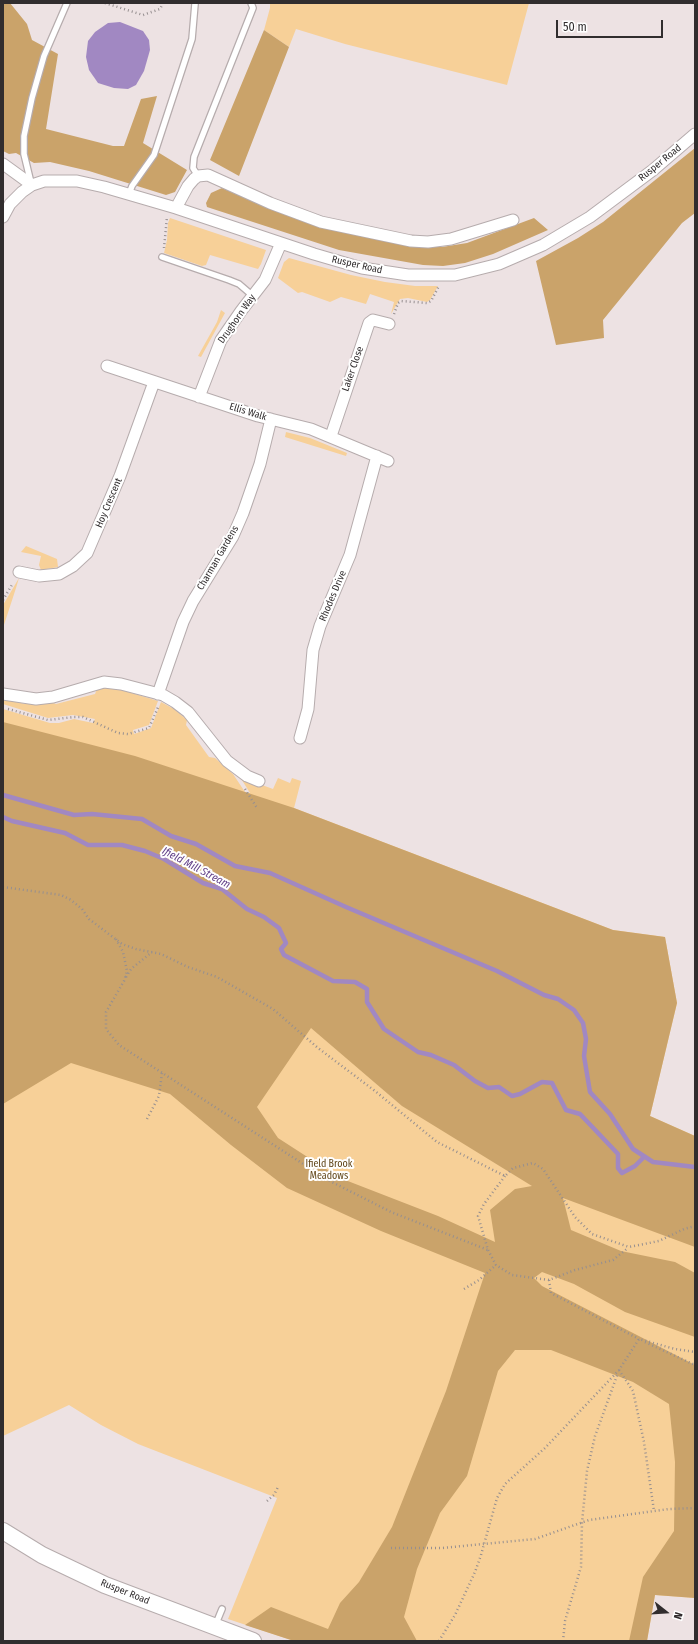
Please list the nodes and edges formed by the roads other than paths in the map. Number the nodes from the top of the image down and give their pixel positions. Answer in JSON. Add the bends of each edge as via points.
{"nodes":[{"id":1,"x":66,"y":3,"type":"edge"},
{"id":2,"x":251,"y":3,"type":"edge"},
{"id":3,"x":195,"y":4,"type":"edge"},
{"id":4,"x":695,"y":134,"type":"edge"},
{"id":5,"x":3,"y":164,"type":"edge"},
{"id":6,"x":198,"y":176,"type":"junction"},
{"id":7,"x":32,"y":185,"type":"junction"},
{"id":8,"x":129,"y":194,"type":"junction"},
{"id":9,"x":176,"y":208,"type":"junction"},
{"id":10,"x":3,"y":217,"type":"edge"},
{"id":11,"x":514,"y":220,"type":"dead end"},
{"id":12,"x":281,"y":243,"type":"junction"},
{"id":13,"x":162,"y":257,"type":"road end"},
{"id":14,"x":253,"y":296,"type":"junction"},
{"id":15,"x":389,"y":324,"type":"road end"},
{"id":16,"x":107,"y":366,"type":"dead end"},
{"id":17,"x":154,"y":382,"type":"junction"},
{"id":18,"x":199,"y":397,"type":"junction"},
{"id":19,"x":271,"y":419,"type":"junction"},
{"id":20,"x":331,"y":436,"type":"junction"},
{"id":21,"x":378,"y":456,"type":"junction"},
{"id":22,"x":388,"y":461,"type":"dead end"},
{"id":23,"x":19,"y":572,"type":"road end"},
{"id":24,"x":3,"y":694,"type":"edge"},
{"id":25,"x":160,"y":695,"type":"junction"},
{"id":26,"x":300,"y":738,"type":"dead end"},
{"id":27,"x":259,"y":781,"type":"dead end"},
{"id":28,"x":3,"y":1531,"type":"edge"},
{"id":29,"x":222,"y":1609,"type":"dead end"},
{"id":30,"x":214,"y":1627,"type":"junction"},
{"id":31,"x":253,"y":1641,"type":"edge"}],
"edges":[{"from":1,"to":7,"type":"lane","via":[[44,56],[24,136],[24,154]]},
{"from":2,"to":6,"type":"lane","via":[[253,8],[194,157],[193,168]]},
{"from":3,"to":8,"type":"lane","via":[[192,38],[154,155]]},
{"from":4,"to":12,"type":"street","name":"Rusper Road","via":[[653,170],[590,217],[543,245],[514,259],[484,269],[455,275],[408,275],[362,268]]},
{"from":5,"to":7,"type":"street"},
{"from":6,"to":9,"type":"street","via":[[188,186]]},
{"from":6,"to":11,"type":"street","via":[[208,175],[276,206],[321,222],[411,241],[428,242],[457,238]]},
{"from":7,"to":8,"type":"street","name":"Rusper Road","via":[[44,181],[77,181]]},
{"from":7,"to":10,"type":"street","name":"Rusper Road","via":[[10,204]]},
{"from":8,"to":9,"type":"street","name":"Rusper Road"},
{"from":9,"to":12,"type":"street","name":"Rusper Road"},
{"from":12,"to":14,"type":"street","name":"Drughorn Way","via":[[271,271]]},
{"from":13,"to":14,"type":"lane","via":[[239,284]]},
{"from":14,"to":18,"type":"street","name":"Drughorn Way","via":[[221,340]]},
{"from":15,"to":20,"type":"street","name":"Laker Close","via":[[373,320],[369,323]]},
{"from":16,"to":17,"type":"street","name":"Ellis Walk"},
{"from":17,"to":18,"type":"street","name":"Ellis Walk"},
{"from":17,"to":23,"type":"street","name":"Hoy Crescent","via":[[120,476],[87,553],[59,574],[39,576]]},
{"from":18,"to":19,"type":"street","name":"Ellis Walk"},
{"from":19,"to":20,"type":"street","name":"Ellis Walk"},
{"from":19,"to":25,"type":"street","name":"Charman Gardens","via":[[260,464],[243,513],[183,622]]},
{"from":20,"to":21,"type":"street","name":"Ellis Walk"},
{"from":21,"to":22,"type":"street","name":"Ellis Walk"},
{"from":21,"to":26,"type":"street","name":"Rhodes Drive","via":[[350,555],[320,626],[313,650],[308,709]]},
{"from":24,"to":25,"type":"street","via":[[36,699],[53,697],[104,682]]},
{"from":25,"to":27,"type":"street","via":[[188,712],[227,761],[247,776]]},
{"from":28,"to":30,"type":"street","name":"Rusper Road","via":[[71,1570]]},
{"from":29,"to":30,"type":"lane"},
{"from":30,"to":31,"type":"street","name":"Rusper Road"}]}
